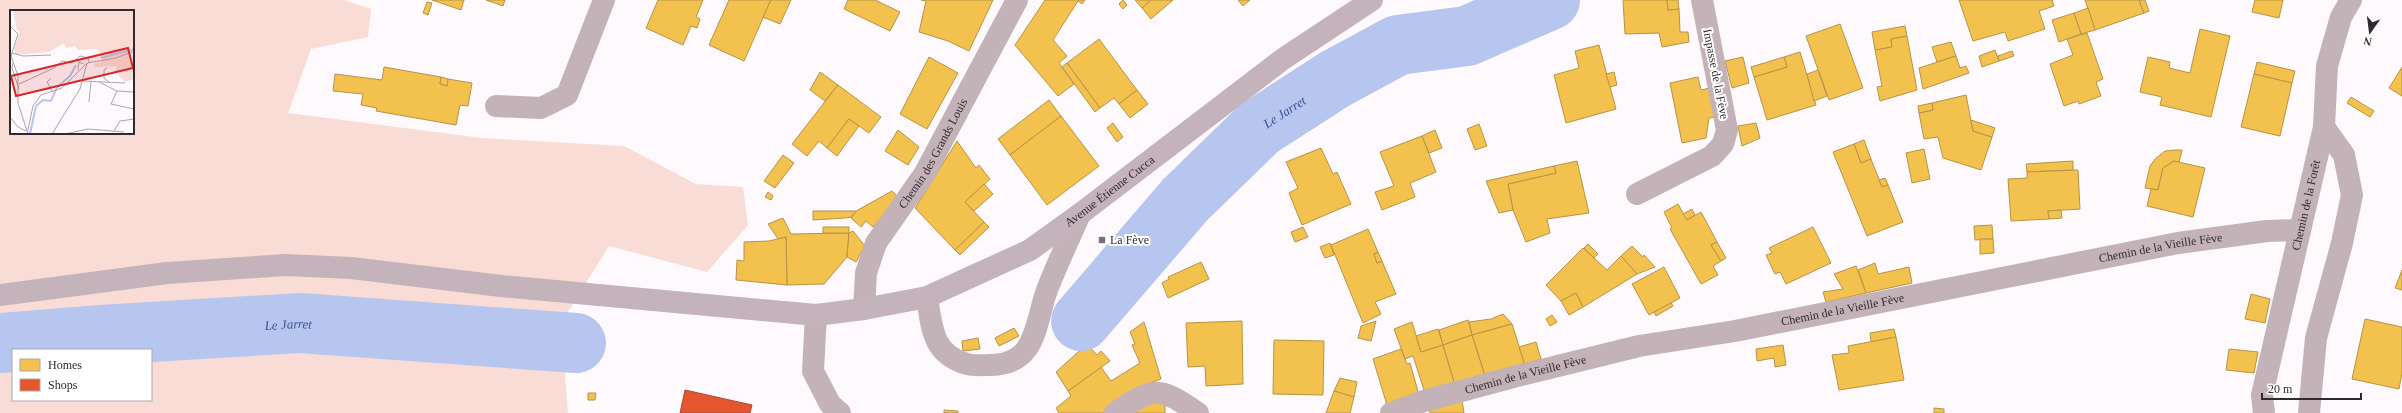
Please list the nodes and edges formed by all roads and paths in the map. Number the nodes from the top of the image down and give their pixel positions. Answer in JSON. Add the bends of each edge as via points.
{"nodes":[{"id":1,"x":604,"y":0,"type":"edge"},
{"id":2,"x":1017,"y":0,"type":"edge"},
{"id":3,"x":1372,"y":0,"type":"edge"},
{"id":4,"x":1702,"y":0,"type":"edge"},
{"id":5,"x":2351,"y":0,"type":"edge"},
{"id":6,"x":496,"y":106,"type":"dead end"},
{"id":7,"x":2324,"y":127,"type":"junction"},
{"id":8,"x":1638,"y":194,"type":"dead end"},
{"id":9,"x":1080,"y":214,"type":"junction"},
{"id":10,"x":2299,"y":230,"type":"junction"},
{"id":11,"x":0,"y":295,"type":"edge"},
{"id":12,"x":927,"y":297,"type":"junction"},
{"id":13,"x":864,"y":309,"type":"junction"},
{"id":14,"x":816,"y":315,"type":"junction"},
{"id":15,"x":840,"y":413,"type":"edge"},
{"id":16,"x":1115,"y":413,"type":"edge"},
{"id":17,"x":1198,"y":413,"type":"edge"},
{"id":18,"x":1391,"y":413,"type":"edge"},
{"id":19,"x":2264,"y":413,"type":"edge"},
{"id":20,"x":2309,"y":413,"type":"edge"}],
"edges":[{"from":1,"to":6,"type":"street","via":[[567,94],[541,108]]},
{"from":2,"to":13,"type":"street","name":"Chemin des Grands Louis","via":[[925,173],[876,243],[866,273]]},
{"from":3,"to":9,"type":"main road","name":"Avenue Étienne Cucca","via":[[1283,60]]},
{"from":4,"to":8,"type":"street","name":"Impasse de la Fève","via":[[1727,130],[1723,144],[1712,156]]},
{"from":5,"to":7,"type":"street","name":"Chemin de la Forêt","via":[[2341,17],[2327,66]]},
{"from":7,"to":10,"type":"street","name":"Chemin de la Forêt"},
{"from":7,"to":20,"type":"street","via":[[2344,155],[2352,195],[2342,243],[2316,338]]},
{"from":9,"to":12,"type":"main road","name":"Avenue Étienne Cucca","via":[[1030,250]]},
{"from":9,"to":12,"type":"street","via":[[1046,292],[1035,334],[1028,347],[1013,360],[997,365],[969,365],[954,360],[941,350],[932,332]]},
{"from":10,"to":18,"type":"street","name":"Chemin de la Vieille Fève","via":[[2267,231],[2178,243],[1735,331],[1638,346],[1424,401]]},
{"from":10,"to":19,"type":"street","name":"Chemin de la Forêt","via":[[2262,395]]},
{"from":11,"to":14,"type":"main road","name":"Avenue Étienne Cucca","via":[[168,273],[285,265],[351,268],[501,286]]},
{"from":12,"to":13,"type":"main road","name":"Avenue Étienne Cucca"},
{"from":13,"to":14,"type":"main road","name":"Avenue Étienne Cucca"},
{"from":14,"to":15,"type":"street","via":[[813,371],[830,404]]},
{"from":16,"to":17,"type":"street","via":[[1140,396],[1158,392],[1171,395]]}]}
